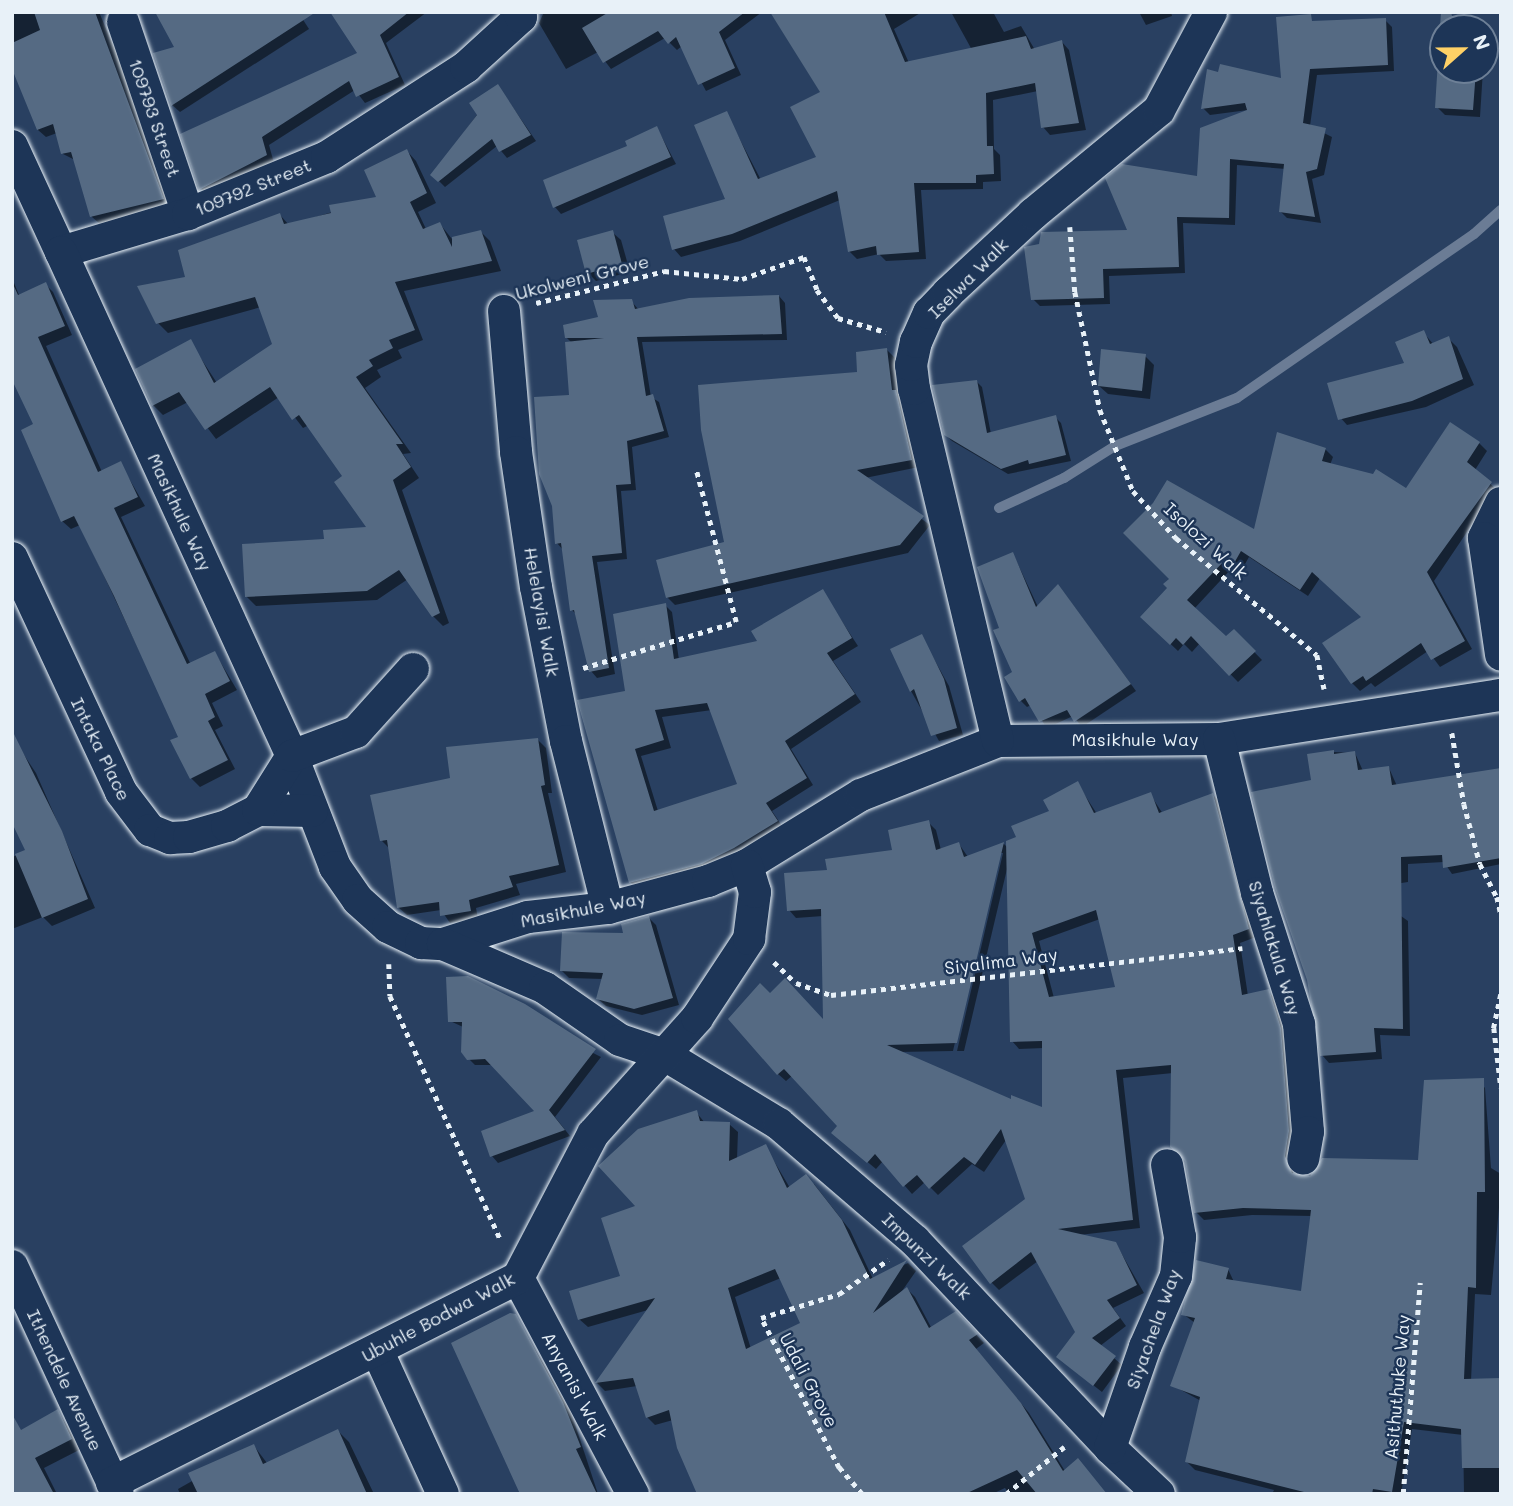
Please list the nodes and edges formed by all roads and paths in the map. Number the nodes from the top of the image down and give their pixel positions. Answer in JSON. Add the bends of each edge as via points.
{"nodes":[{"id":1,"x":1211,"y":12,"type":"edge"},
{"id":2,"x":520,"y":15,"type":"edge"},
{"id":3,"x":123,"y":22,"type":"dead end"},
{"id":4,"x":12,"y":146,"type":"edge"},
{"id":5,"x":1066,"y":190,"type":"junction"},
{"id":6,"x":188,"y":214,"type":"junction"},
{"id":7,"x":61,"y":252,"type":"junction"},
{"id":8,"x":504,"y":311,"type":"joint"},
{"id":9,"x":916,"y":342,"type":"junction"},
{"id":10,"x":696,"y":470,"type":"dead end"},
{"id":11,"x":1501,"y":503,"type":"edge"},
{"id":12,"x":12,"y":558,"type":"edge"},
{"id":13,"x":1501,"y":655,"type":"edge"},
{"id":14,"x":413,"y":669,"type":"dead end"},
{"id":15,"x":552,"y":677,"type":"junction"},
{"id":16,"x":1501,"y":695,"type":"edge"},
{"id":17,"x":1450,"y":705,"type":"junction"},
{"id":18,"x":1332,"y":724,"type":"junction"},
{"id":19,"x":1219,"y":739,"type":"junction"},
{"id":20,"x":998,"y":741,"type":"junction"},
{"id":21,"x":292,"y":756,"type":"junction"},
{"id":22,"x":258,"y":810,"type":"junction"},
{"id":23,"x":312,"y":811,"type":"junction"},
{"id":24,"x":747,"y":865,"type":"junction"},
{"id":25,"x":608,"y":908,"type":"junction"},
{"id":26,"x":1501,"y":915,"type":"edge"},
{"id":27,"x":388,"y":927,"type":"junction"},
{"id":28,"x":749,"y":939,"type":"junction"},
{"id":29,"x":443,"y":944,"type":"junction"},
{"id":30,"x":1274,"y":944,"type":"junction"},
{"id":31,"x":1501,"y":994,"type":"edge"},
{"id":32,"x":664,"y":1055,"type":"junction"},
{"id":33,"x":1501,"y":1088,"type":"edge"},
{"id":34,"x":1303,"y":1159,"type":"dead end"},
{"id":35,"x":1167,"y":1165,"type":"dead end"},
{"id":36,"x":915,"y":1241,"type":"junction"},
{"id":37,"x":12,"y":1266,"type":"edge"},
{"id":38,"x":518,"y":1278,"type":"junction"},
{"id":39,"x":1420,"y":1283,"type":"dead end"},
{"id":40,"x":377,"y":1350,"type":"junction"},
{"id":41,"x":1101,"y":1437,"type":"junction"},
{"id":42,"x":115,"y":1488,"type":"edge"},
{"id":43,"x":443,"y":1494,"type":"edge"},
{"id":44,"x":633,"y":1494,"type":"edge"},
{"id":45,"x":862,"y":1494,"type":"edge"},
{"id":46,"x":1006,"y":1494,"type":"edge"},
{"id":47,"x":1159,"y":1494,"type":"edge"},
{"id":48,"x":1403,"y":1494,"type":"edge"}],
"edges":[{"from":1,"to":5,"type":"street","name":"Iselwa Walk","via":[[1159,110]]},
{"from":2,"to":6,"type":"street","name":"109792 Street","via":[[466,67],[327,157]]},
{"from":3,"to":6,"type":"street","name":"109793 Street"},
{"from":4,"to":7,"type":"street"},
{"from":5,"to":9,"type":"street","name":"Iselwa Walk","via":[[1033,214],[948,293],[929,313]]},
{"from":5,"to":18,"type":"path","name":"Isolozi Walk","via":[[1075,292],[1100,410],[1133,491],[1176,538],[1317,655]]},
{"from":6,"to":7,"type":"street","name":"109792 Street"},
{"from":7,"to":21,"type":"street","name":"Masikhule Way"},
{"from":8,"to":9,"type":"path","name":"Ukolweni Grove","via":[[664,271],[742,279],[804,257],[817,290],[838,318]]},
{"from":8,"to":15,"type":"street","name":"Helelayisi Walk","via":[[516,452]]},
{"from":9,"to":20,"type":"street","name":"Iselwa Walk","via":[[911,365],[917,401]]},
{"from":10,"to":15,"type":"path","via":[[736,622]]},
{"from":11,"to":13,"type":"street","via":[[1484,538]]},
{"from":12,"to":22,"type":"street","name":"Intaka Place","via":[[88,727],[137,818],[170,838],[189,837],[227,826]]},
{"from":14,"to":21,"type":"street","via":[[356,732]]},
{"from":15,"to":25,"type":"street","name":"Helelayisi Walk"},
{"from":16,"to":17,"type":"street","name":"Masikhule Way"},
{"from":17,"to":18,"type":"street","name":"Masikhule Way"},
{"from":17,"to":26,"type":"path","via":[[1464,804],[1480,864]]},
{"from":18,"to":19,"type":"street","name":"Masikhule Way"},
{"from":19,"to":20,"type":"street","name":"Masikhule Way"},
{"from":19,"to":30,"type":"street","name":"Siyahlakula Way"},
{"from":20,"to":24,"type":"street","name":"Masikhule Way","via":[[861,795]]},
{"from":21,"to":22,"type":"street"},
{"from":21,"to":23,"type":"street","name":"Masikhule Way"},
{"from":22,"to":23,"type":"street","name":"Intaka Place"},
{"from":23,"to":27,"type":"street","name":"Masikhule Way","via":[[347,886]]},
{"from":24,"to":25,"type":"street","name":"Masikhule Way"},
{"from":24,"to":28,"type":"street","name":"Ubuhle Bodwa Walk","via":[[755,892]]},
{"from":25,"to":29,"type":"street","name":"Masikhule Way","via":[[528,917]]},
{"from":27,"to":29,"type":"street","name":"Masikhule Way","via":[[421,943]]},
{"from":27,"to":38,"type":"path","via":[[390,996]]},
{"from":28,"to":30,"type":"path","name":"Siyalima Way","via":[[796,984],[831,995]]},
{"from":28,"to":32,"type":"street","name":"Ubuhle Bodwa Walk","via":[[715,993]]},
{"from":29,"to":32,"type":"street","name":"Impunzi Walk","via":[[545,988],[620,1040]]},
{"from":30,"to":34,"type":"street","name":"Siyahlakula Way","via":[[1304,1049],[1308,1132]]},
{"from":31,"to":33,"type":"path","via":[[1494,1028]]},
{"from":32,"to":36,"type":"street","name":"Impunzi Walk","via":[[779,1124]]},
{"from":32,"to":38,"type":"street","name":"Ubuhle Bodwa Walk","via":[[593,1134]]},
{"from":35,"to":41,"type":"street","name":"Siyachela Way","via":[[1180,1237],[1176,1276]]},
{"from":36,"to":41,"type":"street","name":"Impunzi Walk"},
{"from":36,"to":45,"type":"path","name":"Udali Grove","via":[[839,1294],[761,1318],[839,1468]]},
{"from":37,"to":42,"type":"street","name":"Ithendele Avenue"},
{"from":38,"to":40,"type":"street","name":"Ubuhle Bodwa Walk"},
{"from":38,"to":44,"type":"street","name":"Anyanisi Walk"},
{"from":39,"to":48,"type":"path","name":"Asithuthuke Way"},
{"from":40,"to":42,"type":"street","name":"Ubuhle Bodwa Walk"},
{"from":40,"to":43,"type":"street"},
{"from":41,"to":46,"type":"path"},
{"from":41,"to":47,"type":"street","name":"Impunzi Walk"}]}
